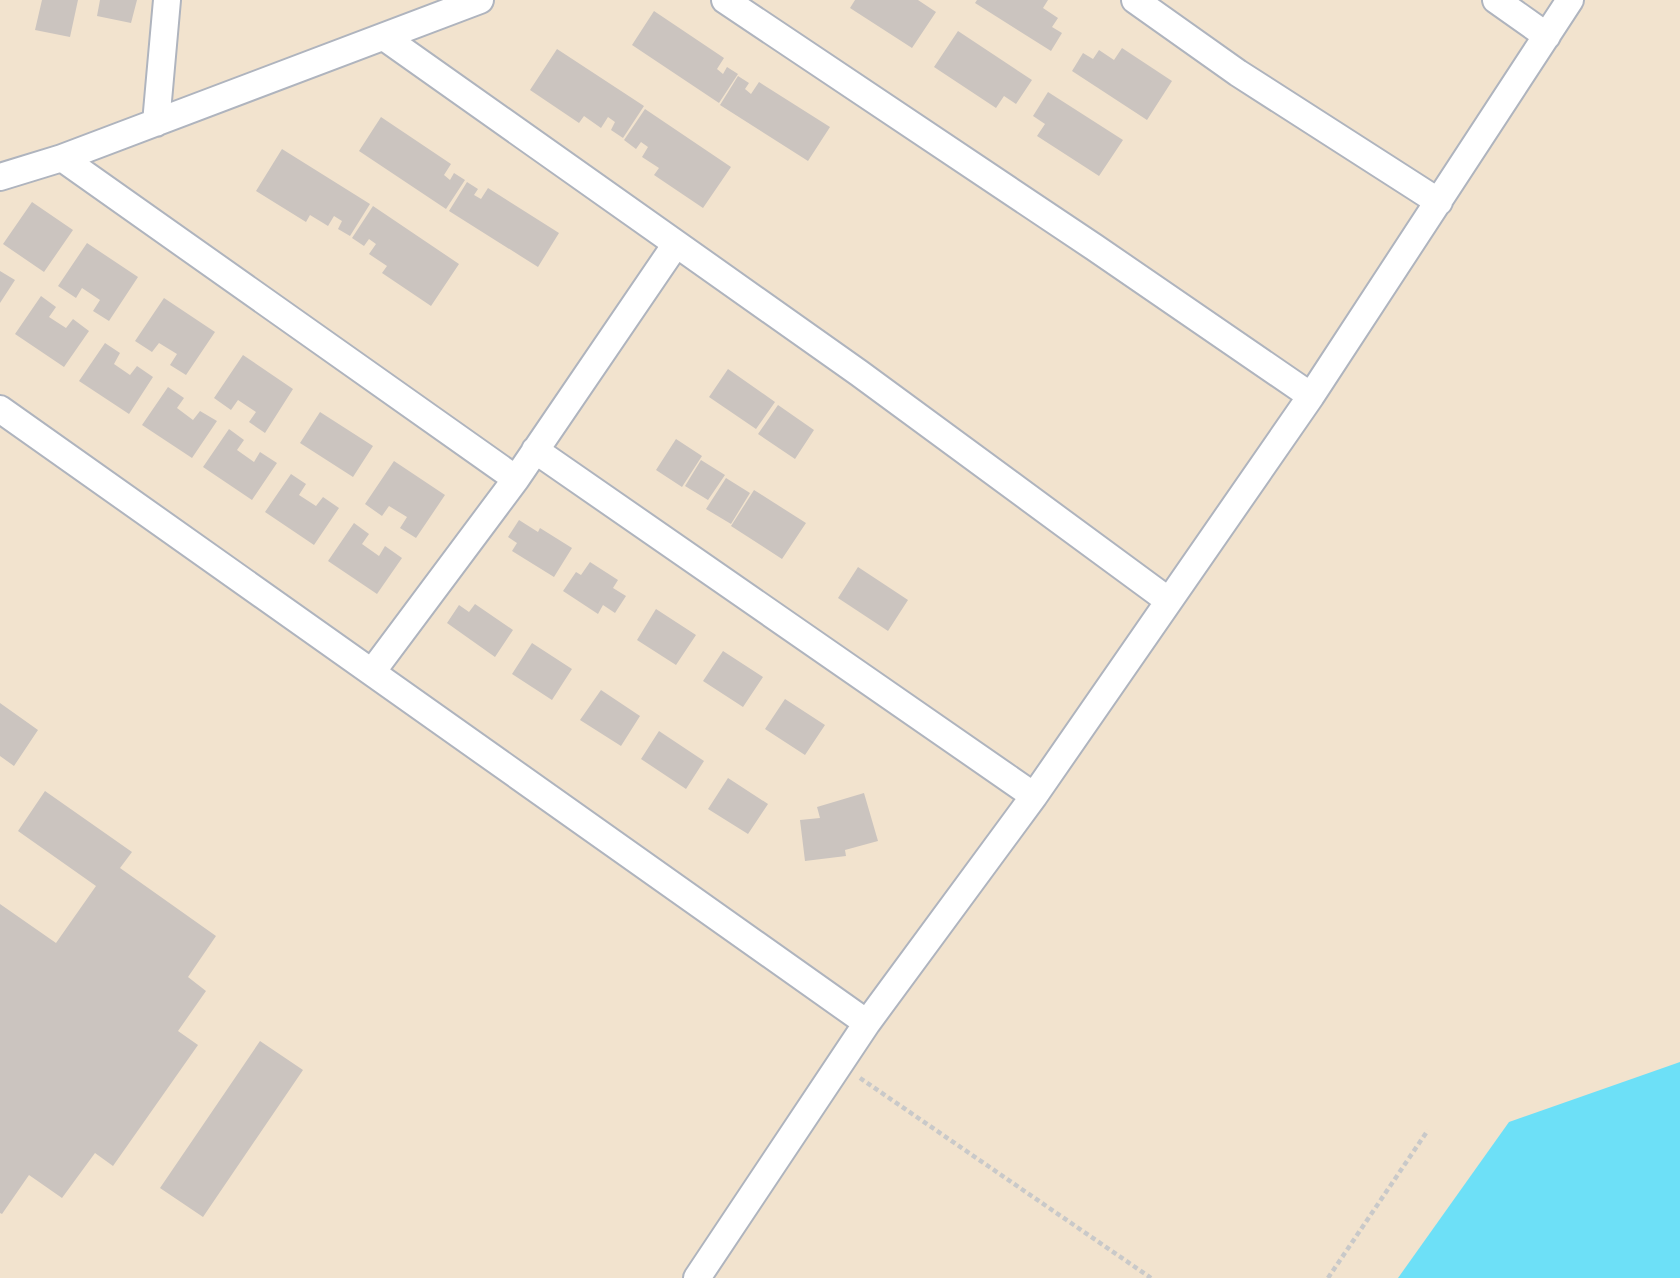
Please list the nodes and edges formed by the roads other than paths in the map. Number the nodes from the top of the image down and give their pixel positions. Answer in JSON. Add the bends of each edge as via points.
{"nodes":[{"id":1,"x":167,"y":0,"type":"edge"},
{"id":2,"x":480,"y":0,"type":"edge"},
{"id":3,"x":725,"y":0,"type":"edge"},
{"id":4,"x":1135,"y":0,"type":"edge"},
{"id":5,"x":1496,"y":0,"type":"edge"},
{"id":6,"x":1570,"y":0,"type":"edge"},
{"id":7,"x":1547,"y":36,"type":"junction"},
{"id":8,"x":384,"y":37,"type":"junction"},
{"id":9,"x":156,"y":122,"type":"junction"},
{"id":10,"x":62,"y":158,"type":"junction"},
{"id":11,"x":0,"y":177,"type":"edge"},
{"id":12,"x":1439,"y":202,"type":"junction"},
{"id":13,"x":676,"y":244,"type":"junction"},
{"id":14,"x":1311,"y":396,"type":"junction"},
{"id":15,"x":0,"y":409,"type":"edge"},
{"id":16,"x":535,"y":450,"type":"junction"},
{"id":17,"x":516,"y":479,"type":"junction"},
{"id":18,"x":1169,"y":601,"type":"junction"},
{"id":19,"x":372,"y":672,"type":"junction"},
{"id":20,"x":1034,"y":796,"type":"junction"},
{"id":21,"x":867,"y":1023,"type":"junction"},
{"id":22,"x":697,"y":1278,"type":"edge"}],
"edges":[{"from":1,"to":9,"type":"street"},
{"from":2,"to":8,"type":"street"},
{"from":3,"to":14,"type":"street"},
{"from":4,"to":12,"type":"street","via":[[1238,73]]},
{"from":5,"to":7,"type":"street"},
{"from":6,"to":7,"type":"street"},
{"from":7,"to":12,"type":"street"},
{"from":8,"to":9,"type":"street"},
{"from":8,"to":13,"type":"street"},
{"from":9,"to":10,"type":"street"},
{"from":10,"to":11,"type":"street"},
{"from":10,"to":17,"type":"street"},
{"from":12,"to":14,"type":"street"},
{"from":13,"to":16,"type":"street"},
{"from":13,"to":18,"type":"street"},
{"from":14,"to":18,"type":"street"},
{"from":15,"to":19,"type":"street"},
{"from":16,"to":17,"type":"street"},
{"from":16,"to":20,"type":"street"},
{"from":17,"to":19,"type":"street"},
{"from":18,"to":20,"type":"street"},
{"from":19,"to":21,"type":"street"},
{"from":20,"to":21,"type":"street"},
{"from":21,"to":22,"type":"street"}]}
